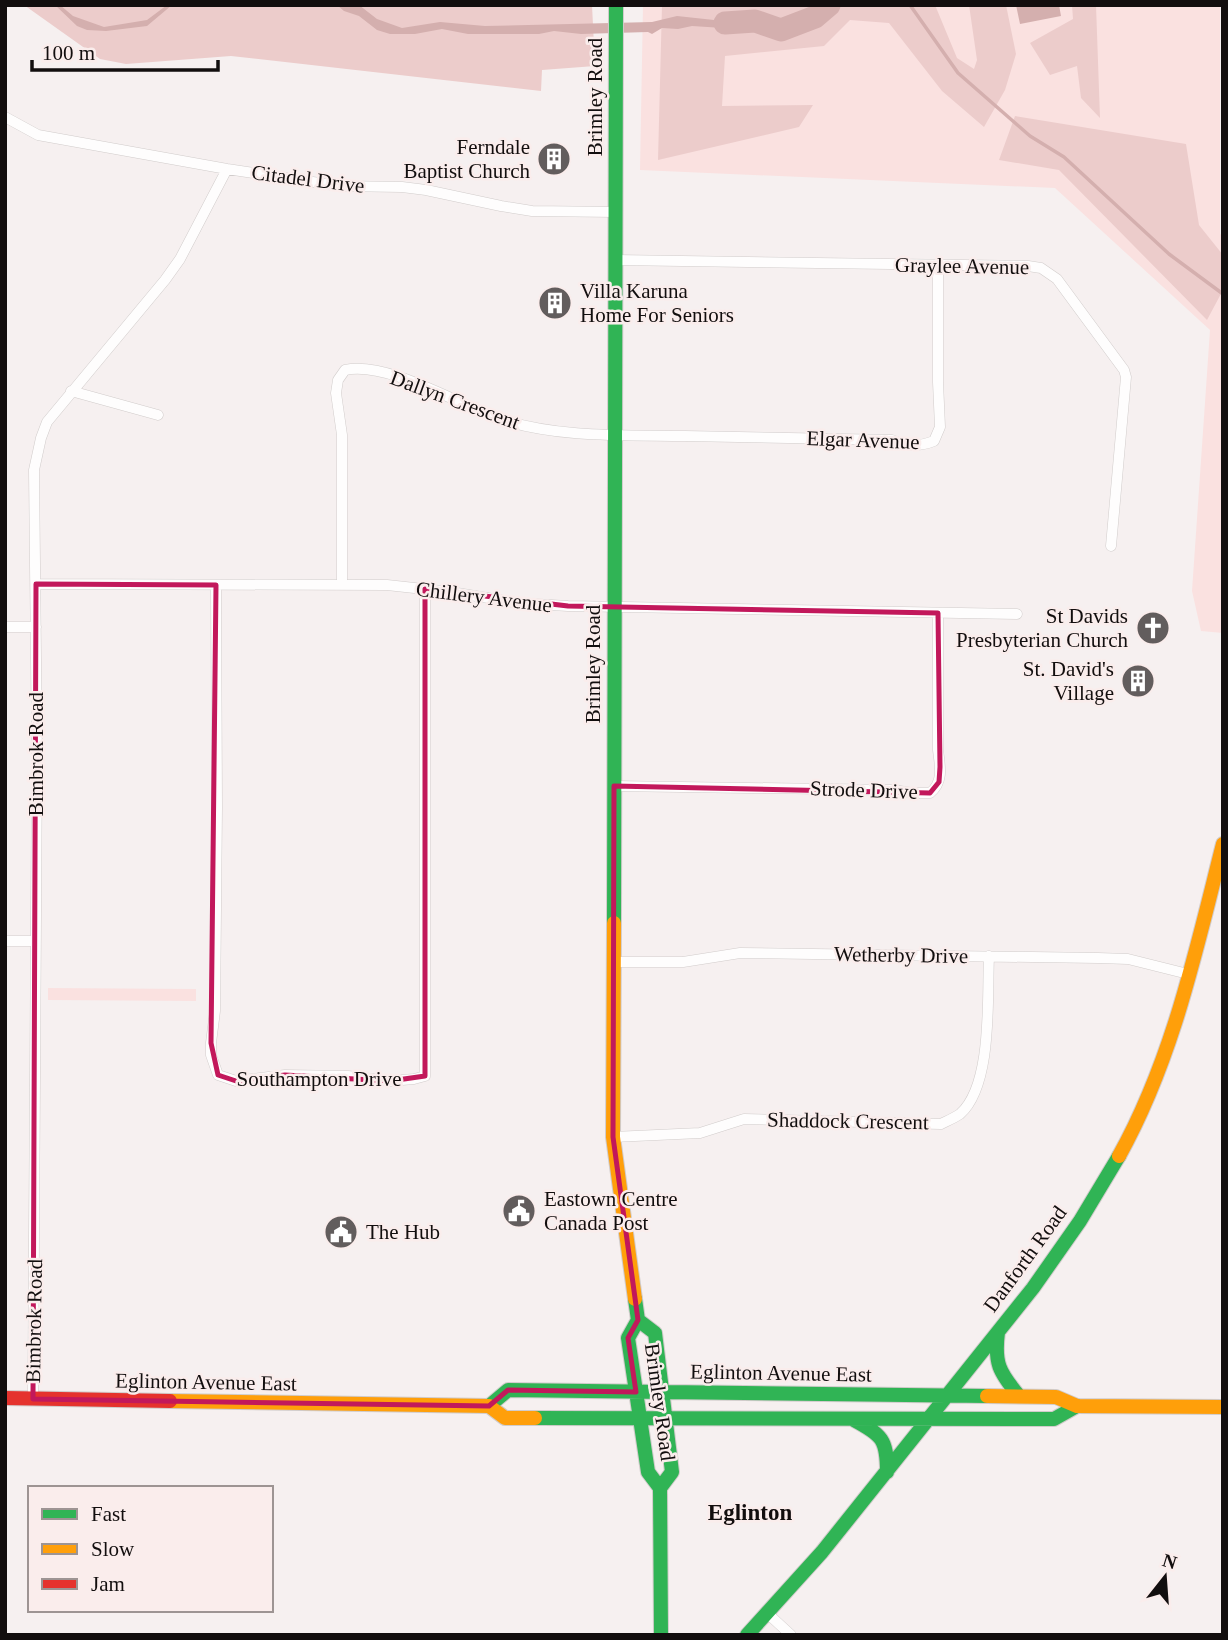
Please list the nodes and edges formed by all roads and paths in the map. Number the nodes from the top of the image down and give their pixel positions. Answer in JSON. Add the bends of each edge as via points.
{"nodes":[{"id":1,"x":616,"y":7,"type":"edge"},
{"id":2,"x":5,"y":117,"type":"edge"},
{"id":3,"x":227,"y":169,"type":"junction"},
{"id":4,"x":616,"y":212,"type":"junction"},
{"id":5,"x":615,"y":260,"type":"junction"},
{"id":6,"x":938,"y":266,"type":"junction"},
{"id":7,"x":71,"y":391,"type":"junction"},
{"id":8,"x":158,"y":415,"type":"dead end"},
{"id":9,"x":615,"y":434,"type":"junction"},
{"id":10,"x":1111,"y":546,"type":"dead end"},
{"id":11,"x":36,"y":584,"type":"junction"},
{"id":12,"x":342,"y":584,"type":"junction"},
{"id":13,"x":216,"y":585,"type":"junction"},
{"id":14,"x":425,"y":589,"type":"junction"},
{"id":15,"x":614,"y":607,"type":"junction"},
{"id":16,"x":938,"y":613,"type":"junction"},
{"id":17,"x":1017,"y":614,"type":"dead end"},
{"id":18,"x":5,"y":626,"type":"edge"},
{"id":19,"x":36,"y":627,"type":"junction"},
{"id":20,"x":614,"y":786,"type":"junction"},
{"id":21,"x":1223,"y":844,"type":"edge"},
{"id":22,"x":1218,"y":886,"type":"edge"},
{"id":23,"x":5,"y":941,"type":"edge"},
{"id":24,"x":35,"y":941,"type":"junction"},
{"id":25,"x":989,"y":956,"type":"junction"},
{"id":26,"x":613,"y":962,"type":"junction"},
{"id":27,"x":1188,"y":974,"type":"junction"},
{"id":28,"x":613,"y":1137,"type":"junction"},
{"id":29,"x":638,"y":1320,"type":"junction"},
{"id":30,"x":998,"y":1332,"type":"junction"},
{"id":31,"x":636,"y":1392,"type":"junction"},
{"id":32,"x":662,"y":1392,"type":"junction"},
{"id":33,"x":948,"y":1395,"type":"junction"},
{"id":34,"x":1019,"y":1396,"type":"junction"},
{"id":35,"x":5,"y":1398,"type":"edge"},
{"id":36,"x":33,"y":1399,"type":"junction"},
{"id":37,"x":489,"y":1406,"type":"junction"},
{"id":38,"x":1077,"y":1406,"type":"junction"},
{"id":39,"x":1223,"y":1407,"type":"edge"},
{"id":40,"x":852,"y":1418,"type":"junction"},
{"id":41,"x":640,"y":1419,"type":"junction"},
{"id":42,"x":666,"y":1419,"type":"junction"},
{"id":43,"x":930,"y":1419,"type":"junction"},
{"id":44,"x":887,"y":1472,"type":"junction"},
{"id":45,"x":660,"y":1488,"type":"junction"},
{"id":46,"x":766,"y":1612,"type":"junction"},
{"id":47,"x":661,"y":1634,"type":"edge"},
{"id":48,"x":747,"y":1635,"type":"edge"},
{"id":49,"x":791,"y":1635,"type":"edge"}],
"edges":[{"from":1,"to":4,"type":"main road","name":"Brimley Road"},
{"from":2,"to":3,"type":"street","name":"Citadel Drive","via":[[38,135]]},
{"from":3,"to":4,"type":"street","name":"Citadel Drive","via":[[339,186],[426,190],[532,211]]},
{"from":3,"to":7,"type":"street","name":"Bimbrok Road","via":[[180,260]]},
{"from":4,"to":5,"type":"main road","name":"Brimley Road"},
{"from":5,"to":6,"type":"street","name":"Graylee Avenue"},
{"from":5,"to":9,"type":"main road","name":"Brimley Road"},
{"from":6,"to":9,"type":"street","name":"Elgar Avenue","via":[[940,427],[934,441],[913,446],[892,440]]},
{"from":6,"to":10,"type":"street","name":"Graylee Avenue","via":[[1047,270],[1124,370]]},
{"from":7,"to":8,"type":"street"},
{"from":7,"to":11,"type":"street","name":"Bimbrok Road","via":[[47,422],[34,470]]},
{"from":9,"to":12,"type":"street","name":"Dallyn Crescent","via":[[528,427],[435,390],[373,371],[345,370],[336,393],[342,435]]},
{"from":9,"to":15,"type":"main road","name":"Brimley Road"},
{"from":11,"to":13,"type":"street","name":"Chillery Avenue"},
{"from":11,"to":19,"type":"street","name":"Bimbrok Road"},
{"from":12,"to":13,"type":"street","name":"Chillery Avenue"},
{"from":12,"to":14,"type":"street","name":"Chillery Avenue"},
{"from":13,"to":14,"type":"street","name":"Southampton Drive","via":[[215,1011],[211,1055],[218,1075],[236,1081],[285,1075],[390,1081],[425,1076]]},
{"from":14,"to":15,"type":"street","name":"Chillery Avenue","via":[[519,603]]},
{"from":15,"to":16,"type":"street","name":"Chillery Avenue"},
{"from":15,"to":20,"type":"main road","name":"Brimley Road"},
{"from":16,"to":17,"type":"street","name":"Chillery Avenue"},
{"from":16,"to":20,"type":"street","name":"Strode Drive","via":[[940,767],[939,782],[930,793]]},
{"from":18,"to":19,"type":"street"},
{"from":19,"to":24,"type":"street","name":"Bimbrok Road"},
{"from":20,"to":26,"type":"main road","name":"Brimley Road"},
{"from":21,"to":22,"type":"main road","name":"Danforth Road"},
{"from":22,"to":27,"type":"main road","name":"Danforth Road"},
{"from":23,"to":24,"type":"street"},
{"from":24,"to":36,"type":"street","name":"Bimbrok Road"},
{"from":25,"to":26,"type":"street","name":"Wetherby Drive","via":[[740,953],[683,962]]},
{"from":25,"to":27,"type":"street","name":"Wetherby Drive","via":[[1128,959]]},
{"from":25,"to":28,"type":"street","name":"Shaddock Crescent","via":[[981,1070],[961,1113],[941,1124],[744,1119],[700,1133]]},
{"from":26,"to":28,"type":"main road","name":"Brimley Road"},
{"from":27,"to":30,"type":"main road","name":"Danforth Road","via":[[1164,1053],[1130,1136],[1065,1244]]},
{"from":28,"to":29,"type":"main road","name":"Brimley Road"},
{"from":29,"to":31,"type":"main road","name":"Brimley Road","via":[[628,1338]]},
{"from":29,"to":32,"type":"main road","name":"Brimley Road","via":[[655,1333]]},
{"from":30,"to":33,"type":"main road","name":"Danforth Road"},
{"from":30,"to":34,"type":"main road","via":[[994,1359]]},
{"from":31,"to":32,"type":"main road","name":"Eglinton Avenue East"},
{"from":31,"to":37,"type":"main road","name":"Eglinton Avenue East","via":[[508,1390]]},
{"from":31,"to":41,"type":"main road","name":"Brimley Road"},
{"from":32,"to":33,"type":"main road","name":"Eglinton Avenue East"},
{"from":32,"to":42,"type":"main road","name":"Brimley Road"},
{"from":33,"to":34,"type":"main road","name":"Eglinton Avenue East"},
{"from":33,"to":43,"type":"main road","name":"Danforth Road"},
{"from":34,"to":38,"type":"main road","name":"Eglinton Avenue East","via":[[1056,1397]]},
{"from":35,"to":36,"type":"main road","name":"Eglinton Avenue East"},
{"from":36,"to":37,"type":"main road","name":"Eglinton Avenue East"},
{"from":37,"to":41,"type":"main road","name":"Eglinton Avenue East","via":[[505,1418]]},
{"from":38,"to":39,"type":"main road","name":"Eglinton Avenue East"},
{"from":38,"to":43,"type":"main road","name":"Eglinton Avenue East","via":[[1054,1419]]},
{"from":40,"to":42,"type":"main road","name":"Eglinton Avenue East"},
{"from":40,"to":43,"type":"main road","name":"Eglinton Avenue East"},
{"from":40,"to":44,"type":"main road","via":[[883,1437]]},
{"from":41,"to":42,"type":"main road","name":"Eglinton Avenue East"},
{"from":41,"to":45,"type":"main road","name":"Brimley Road","via":[[648,1472]]},
{"from":42,"to":45,"type":"main road","name":"Brimley Road","via":[[672,1472]]},
{"from":43,"to":44,"type":"main road","name":"Danforth Road"},
{"from":44,"to":46,"type":"main road","name":"Danforth Road"},
{"from":45,"to":47,"type":"main road","name":"Brimley Road"},
{"from":46,"to":48,"type":"main road","name":"Danforth Road"},
{"from":46,"to":49,"type":"street"}]}
